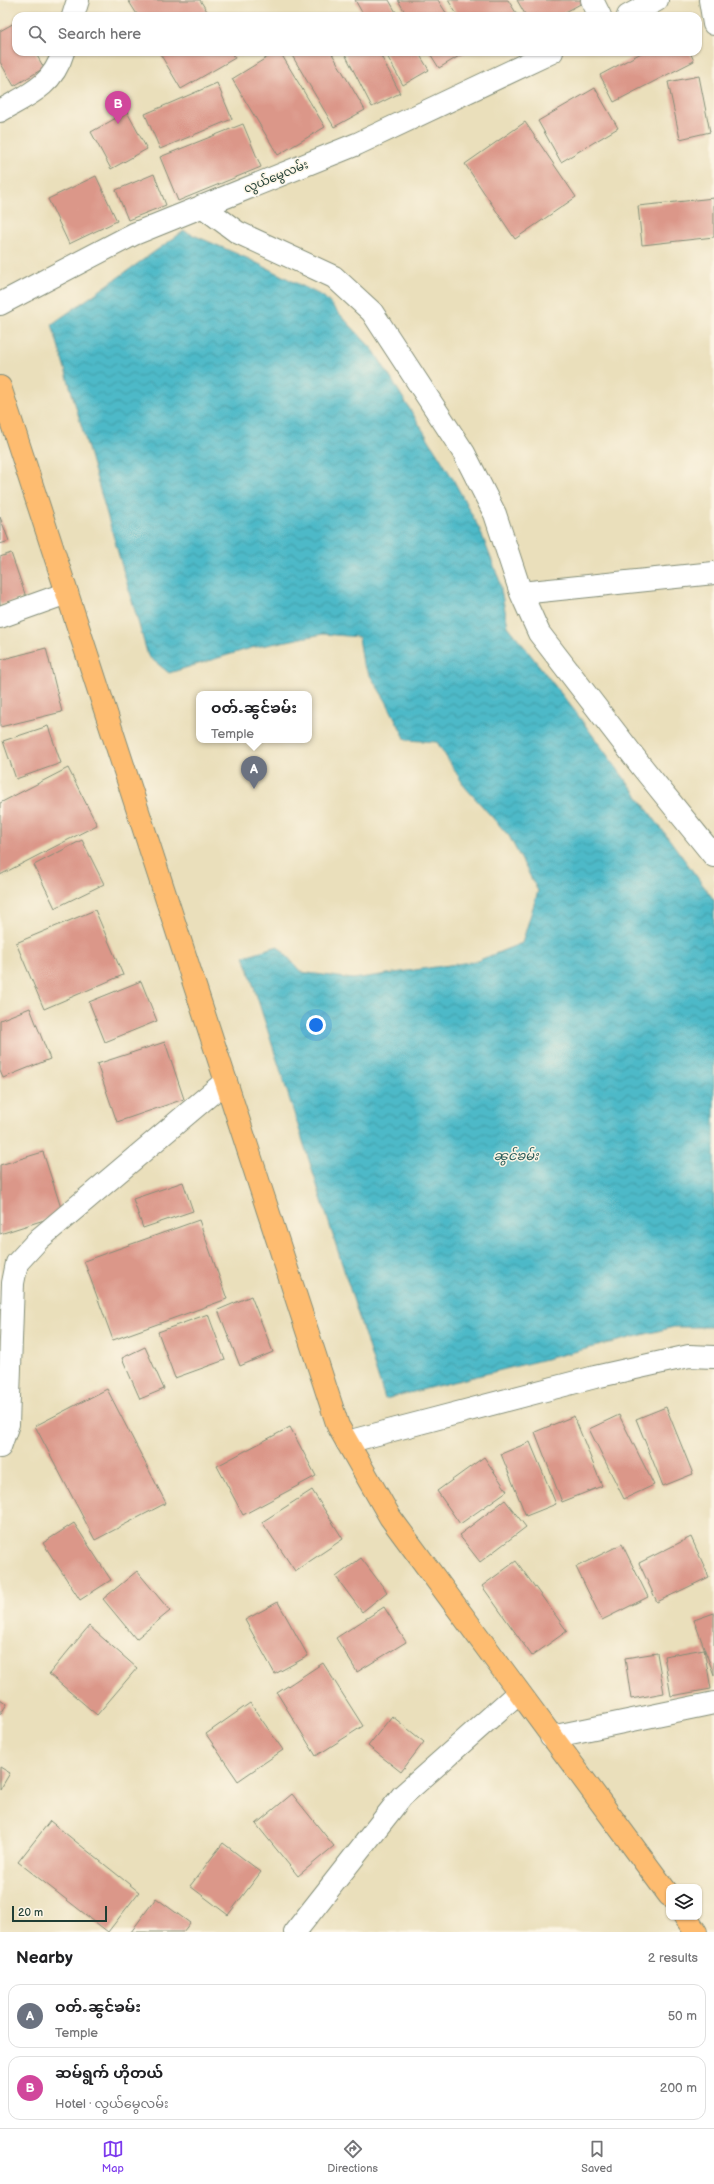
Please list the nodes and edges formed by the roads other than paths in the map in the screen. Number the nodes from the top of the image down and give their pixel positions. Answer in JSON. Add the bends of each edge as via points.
{"nodes":[{"id":1,"x":78,"y":0,"type":"edge"},
{"id":2,"x":592,"y":0,"type":"edge"},
{"id":3,"x":657,"y":0,"type":"edge"},
{"id":4,"x":710,"y":0,"type":"edge"},
{"id":5,"x":74,"y":12,"type":"edge"},
{"id":6,"x":598,"y":12,"type":"edge"},
{"id":7,"x":635,"y":12,"type":"edge"},
{"id":8,"x":714,"y":24,"type":"edge"},
{"id":9,"x":61,"y":56,"type":"edge"},
{"id":10,"x":544,"y":56,"type":"edge"},
{"id":11,"x":0,"y":112,"type":"edge"},
{"id":12,"x":202,"y":206,"type":"junction"},
{"id":13,"x":0,"y":304,"type":"edge"},
{"id":14,"x":0,"y":387,"type":"edge"},
{"id":15,"x":714,"y":573,"type":"edge"},
{"id":16,"x":67,"y":594,"type":"junction"},
{"id":17,"x":522,"y":594,"type":"junction"},
{"id":18,"x":0,"y":617,"type":"edge"},
{"id":19,"x":714,"y":856,"type":"edge"},
{"id":20,"x":226,"y":1081,"type":"junction"},
{"id":21,"x":714,"y":1357,"type":"edge"},
{"id":22,"x":347,"y":1442,"type":"junction"},
{"id":23,"x":0,"y":1447,"type":"edge"},
{"id":24,"x":518,"y":1693,"type":"junction"},
{"id":25,"x":714,"y":1703,"type":"edge"},
{"id":26,"x":551,"y":1737,"type":"junction"},
{"id":27,"x":666,"y":1891,"type":"edge"},
{"id":28,"x":687,"y":1920,"type":"edge"},
{"id":29,"x":295,"y":1932,"type":"edge"},
{"id":30,"x":696,"y":1932,"type":"edge"}],
"edges":[{"from":1,"to":5,"type":"street"},
{"from":2,"to":6,"type":"street"},
{"from":3,"to":7,"type":"street"},
{"from":4,"to":8,"type":"street"},
{"from":9,"to":11,"type":"street","via":[[59,65],[42,87]]},
{"from":10,"to":12,"type":"street","name":"လွယ်မွေလမ်း","via":[[357,144]]},
{"from":12,"to":13,"type":"street","name":"လွယ်မွေလမ်း","via":[[134,234]]},
{"from":12,"to":17,"type":"street","via":[[237,232],[334,277],[372,312],[464,453],[496,514]]},
{"from":14,"to":16,"type":"highway"},
{"from":15,"to":17,"type":"street"},
{"from":16,"to":18,"type":"street"},
{"from":16,"to":20,"type":"highway"},
{"from":17,"to":19,"type":"street","via":[[539,633]]},
{"from":20,"to":22,"type":"highway","via":[[338,1426]]},
{"from":20,"to":23,"type":"street","via":[[39,1239],[17,1263],[13,1283],[8,1424]]},
{"from":21,"to":22,"type":"street","via":[[689,1356],[594,1376]]},
{"from":22,"to":24,"type":"highway","via":[[390,1517]]},
{"from":24,"to":26,"type":"highway"},
{"from":24,"to":29,"type":"street","via":[[402,1796]]},
{"from":25,"to":26,"type":"street"},
{"from":26,"to":27,"type":"highway"},
{"from":28,"to":30,"type":"highway"}]}
